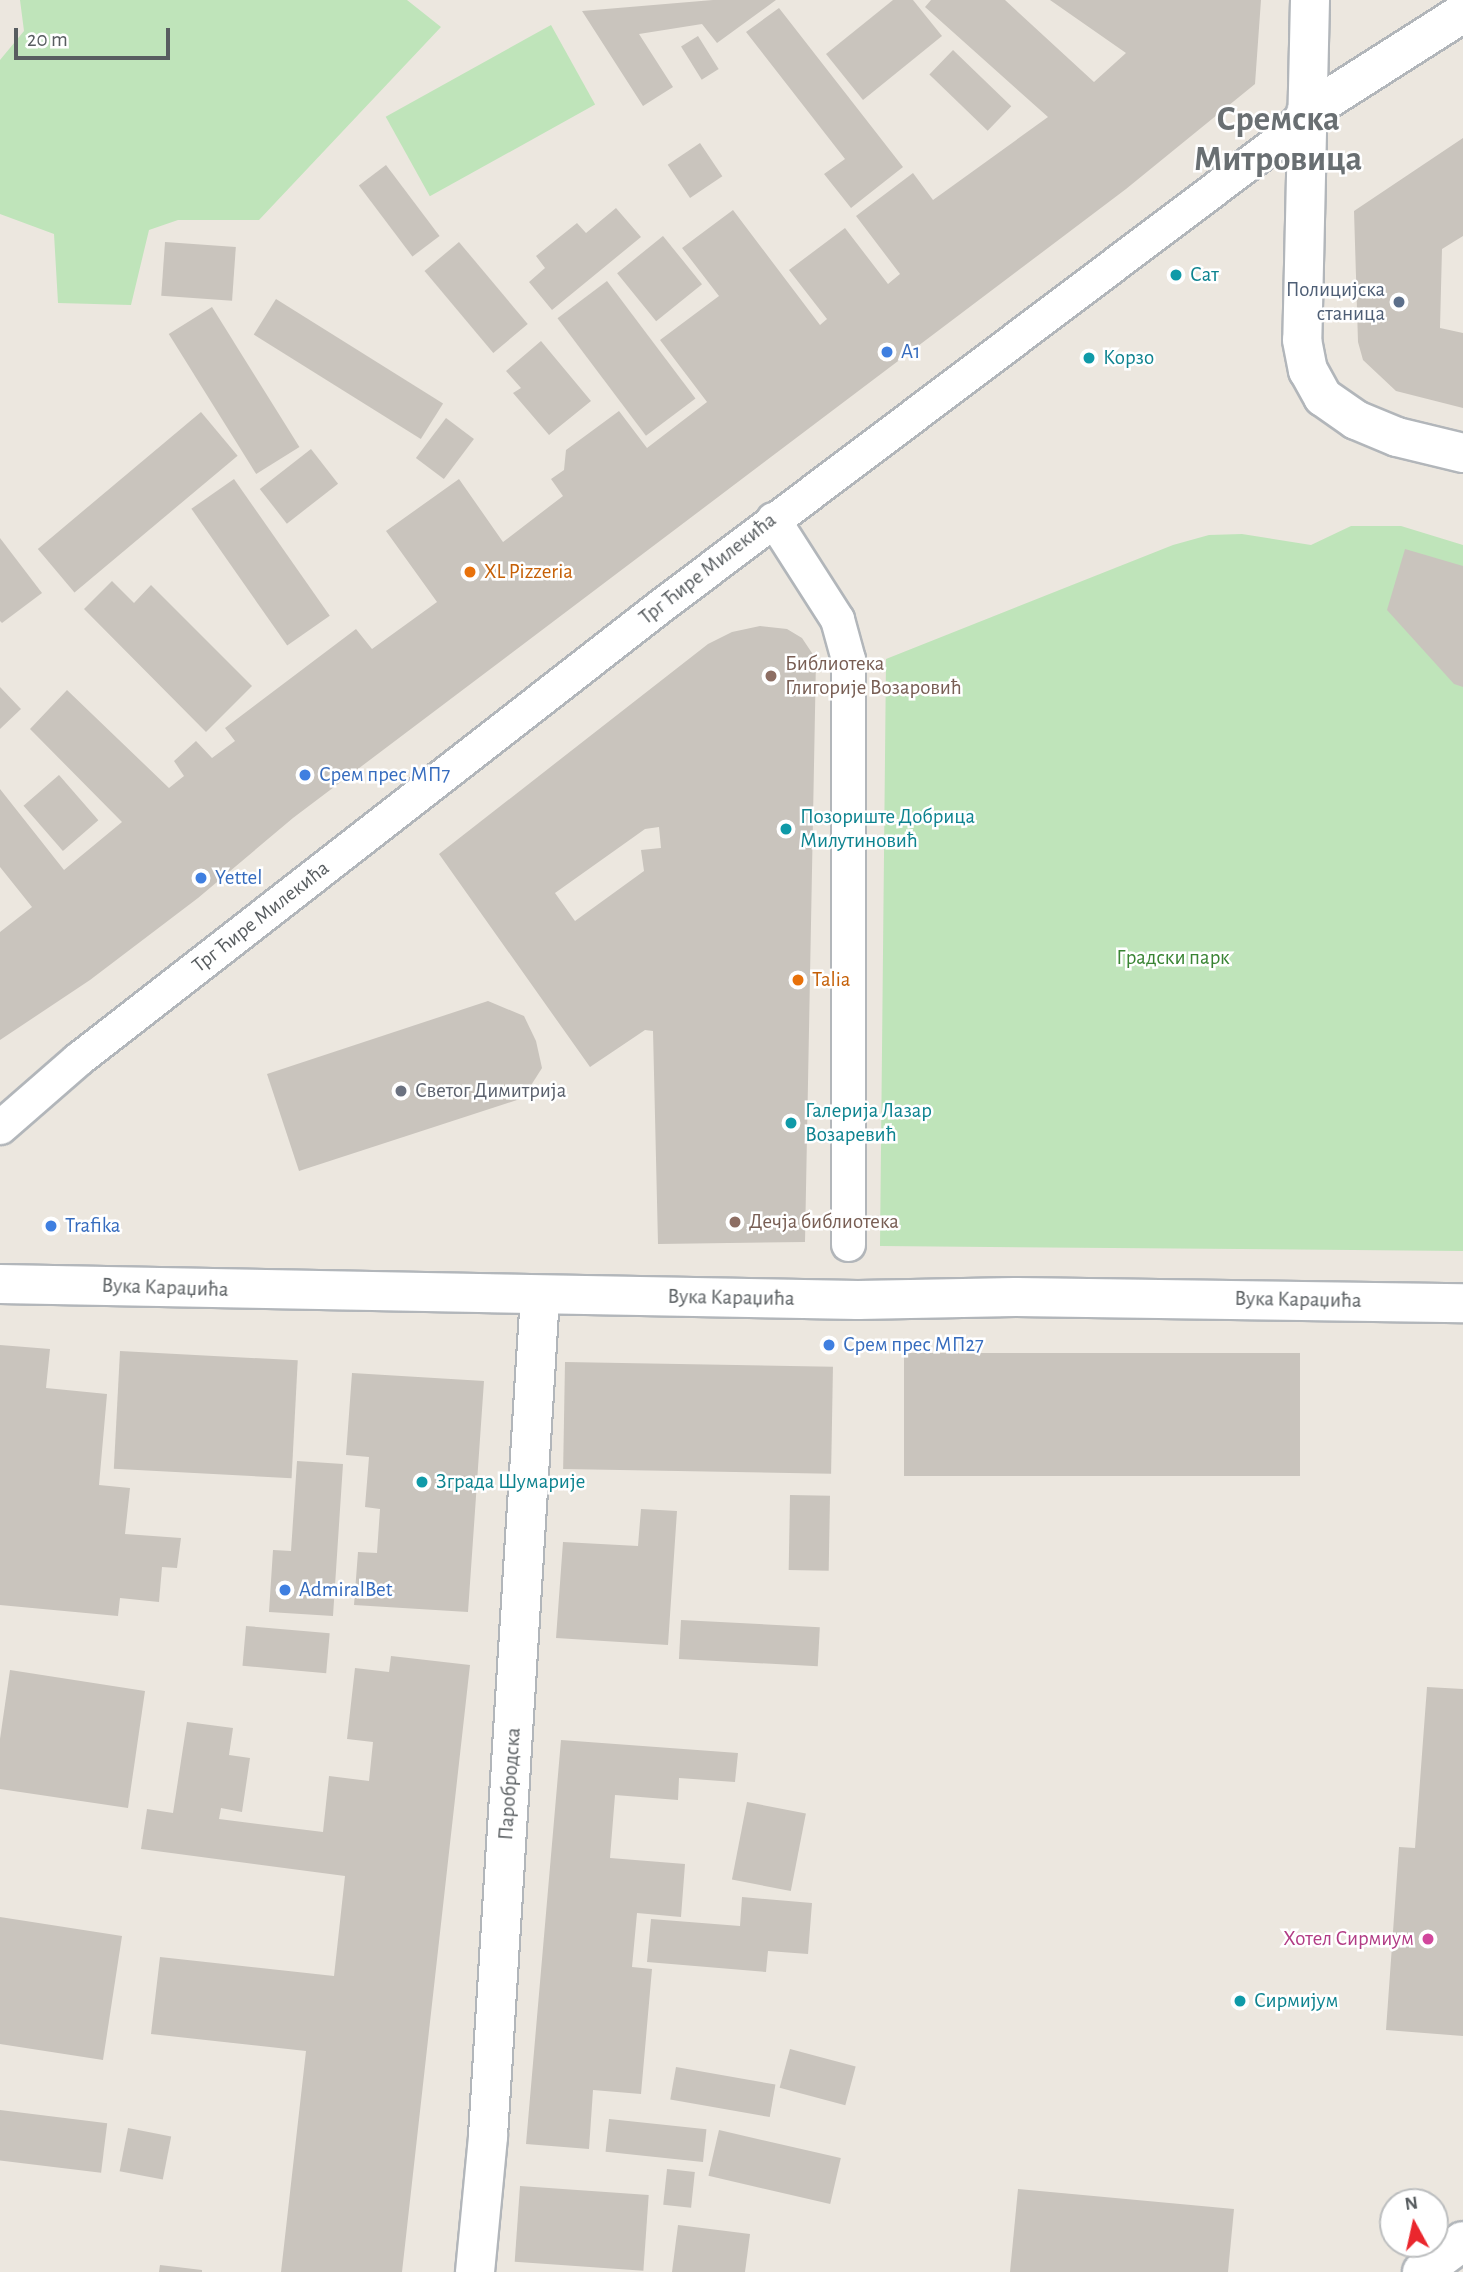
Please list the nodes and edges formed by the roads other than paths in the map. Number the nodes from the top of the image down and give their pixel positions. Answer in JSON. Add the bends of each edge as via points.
{"nodes":[{"id":1,"x":1310,"y":0,"type":"edge"},
{"id":2,"x":1463,"y":13,"type":"edge"},
{"id":3,"x":1306,"y":113,"type":"junction"},
{"id":4,"x":1463,"y":453,"type":"edge"},
{"id":5,"x":773,"y":519,"type":"junction"},
{"id":6,"x":0,"y":1127,"type":"edge"},
{"id":7,"x":848,"y":1244,"type":"dead end"},
{"id":8,"x":0,"y":1284,"type":"edge"},
{"id":9,"x":540,"y":1296,"type":"junction"},
{"id":10,"x":1463,"y":1303,"type":"edge"},
{"id":11,"x":1463,"y":2241,"type":"edge"},
{"id":12,"x":475,"y":2272,"type":"edge"},
{"id":13,"x":1422,"y":2272,"type":"edge"}],
"edges":[{"from":1,"to":3,"type":"street"},
{"from":2,"to":3,"type":"street"},
{"from":3,"to":4,"type":"street","via":[[1302,340],[1308,370],[1323,397],[1356,419],[1397,437]]},
{"from":3,"to":5,"type":"street","name":"Трг Ћире Милекића","via":[[1278,141]]},
{"from":5,"to":6,"type":"street","name":"Трг Ћире Милекића","via":[[115,1031]]},
{"from":5,"to":7,"type":"street","via":[[837,619],[848,659]]},
{"from":8,"to":9,"type":"street","name":"Вука Караџића"},
{"from":9,"to":10,"type":"street","name":"Вука Караџића"},
{"from":9,"to":12,"type":"street","name":"Паробродска","via":[[488,2136]]},
{"from":11,"to":13,"type":"street"}]}
